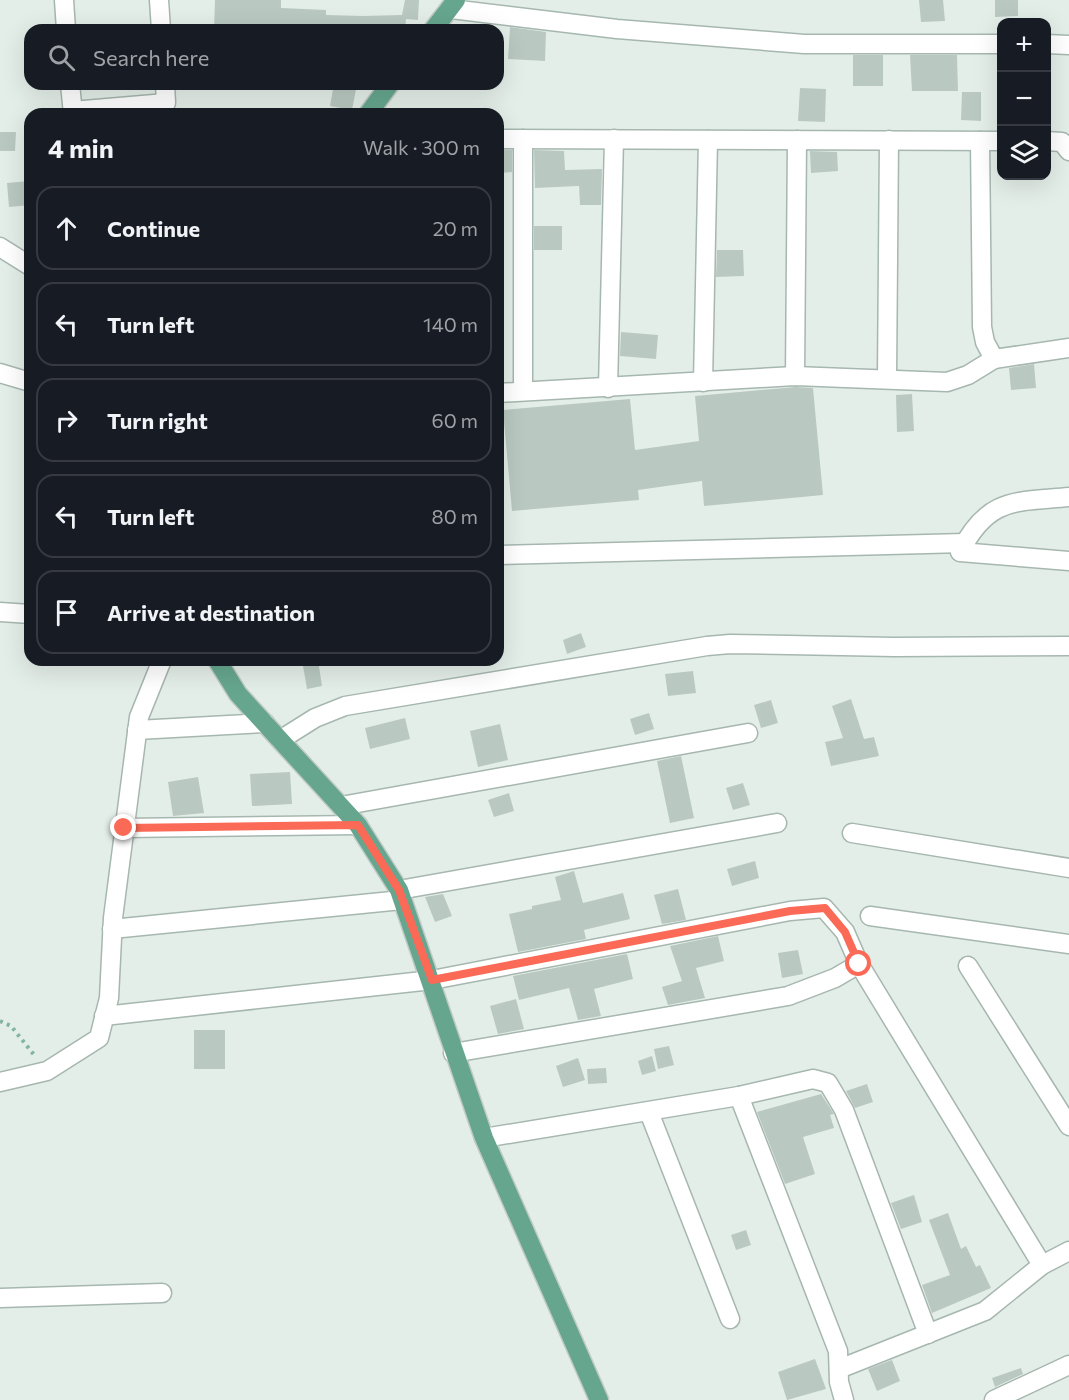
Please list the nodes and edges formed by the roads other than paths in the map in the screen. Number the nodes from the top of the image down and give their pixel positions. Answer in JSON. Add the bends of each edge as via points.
{"nodes":[{"id":1,"x":64,"y":0,"type":"edge"},
{"id":2,"x":159,"y":0,"type":"edge"},
{"id":3,"x":453,"y":5,"type":"edge"},
{"id":4,"x":66,"y":24,"type":"edge"},
{"id":5,"x":161,"y":24,"type":"edge"},
{"id":6,"x":438,"y":24,"type":"edge"},
{"id":7,"x":997,"y":44,"type":"edge"},
{"id":8,"x":1051,"y":44,"type":"edge"},
{"id":9,"x":1069,"y":45,"type":"edge"},
{"id":10,"x":71,"y":90,"type":"edge"},
{"id":11,"x":165,"y":90,"type":"edge"},
{"id":12,"x":386,"y":90,"type":"edge"},
{"id":13,"x":73,"y":108,"type":"edge"},
{"id":14,"x":114,"y":108,"type":"edge"},
{"id":15,"x":372,"y":108,"type":"edge"},
{"id":16,"x":504,"y":139,"type":"edge"},
{"id":17,"x":524,"y":139,"type":"junction"},
{"id":18,"x":614,"y":140,"type":"junction"},
{"id":19,"x":708,"y":140,"type":"junction"},
{"id":20,"x":797,"y":140,"type":"junction"},
{"id":21,"x":889,"y":140,"type":"junction"},
{"id":22,"x":980,"y":141,"type":"junction"},
{"id":23,"x":997,"y":141,"type":"edge"},
{"id":24,"x":1051,"y":141,"type":"edge"},
{"id":25,"x":1069,"y":151,"type":"edge"},
{"id":26,"x":0,"y":247,"type":"edge"},
{"id":27,"x":24,"y":262,"type":"edge"},
{"id":28,"x":1069,"y":348,"type":"edge"},
{"id":29,"x":994,"y":358,"type":"junction"},
{"id":30,"x":0,"y":373,"type":"edge"},
{"id":31,"x":795,"y":376,"type":"junction"},
{"id":32,"x":887,"y":378,"type":"junction"},
{"id":33,"x":24,"y":380,"type":"edge"},
{"id":34,"x":703,"y":382,"type":"junction"},
{"id":35,"x":608,"y":388,"type":"junction"},
{"id":36,"x":523,"y":391,"type":"junction"},
{"id":37,"x":504,"y":393,"type":"edge"},
{"id":38,"x":1069,"y":498,"type":"edge"},
{"id":39,"x":965,"y":543,"type":"junction"},
{"id":40,"x":504,"y":555,"type":"edge"},
{"id":41,"x":1069,"y":561,"type":"edge"},
{"id":42,"x":0,"y":612,"type":"edge"},
{"id":43,"x":24,"y":614,"type":"edge"},
{"id":44,"x":1069,"y":646,"type":"edge"},
{"id":45,"x":160,"y":666,"type":"edge"},
{"id":46,"x":221,"y":666,"type":"edge"},
{"id":47,"x":265,"y":723,"type":"junction"},
{"id":48,"x":137,"y":730,"type":"junction"},
{"id":49,"x":748,"y":733,"type":"dead end"},
{"id":50,"x":280,"y":740,"type":"junction"},
{"id":51,"x":341,"y":806,"type":"junction"},
{"id":52,"x":777,"y":823,"type":"dead end"},
{"id":53,"x":358,"y":825,"type":"junction"},
{"id":54,"x":124,"y":828,"type":"junction"},
{"id":55,"x":852,"y":833,"type":"dead end"},
{"id":56,"x":1069,"y":868,"type":"edge"},
{"id":57,"x":400,"y":895,"type":"junction"},
{"id":58,"x":870,"y":916,"type":"dead end"},
{"id":59,"x":112,"y":929,"type":"junction"},
{"id":60,"x":1069,"y":944,"type":"edge"},
{"id":61,"x":859,"y":964,"type":"junction"},
{"id":62,"x":968,"y":966,"type":"dead end"},
{"id":63,"x":432,"y":980,"type":"junction"},
{"id":64,"x":104,"y":1016,"type":"junction"},
{"id":65,"x":453,"y":1053,"type":"junction"},
{"id":66,"x":0,"y":1082,"type":"edge"},
{"id":67,"x":739,"y":1096,"type":"junction"},
{"id":68,"x":649,"y":1112,"type":"junction"},
{"id":69,"x":1069,"y":1126,"type":"edge"},
{"id":70,"x":484,"y":1138,"type":"junction"},
{"id":71,"x":1069,"y":1251,"type":"edge"},
{"id":72,"x":1042,"y":1265,"type":"junction"},
{"id":73,"x":162,"y":1293,"type":"dead end"},
{"id":74,"x":0,"y":1298,"type":"edge"},
{"id":75,"x":730,"y":1319,"type":"dead end"},
{"id":76,"x":928,"y":1334,"type":"junction"},
{"id":77,"x":1069,"y":1365,"type":"edge"},
{"id":78,"x":839,"y":1369,"type":"junction"},
{"id":79,"x":598,"y":1400,"type":"edge"},
{"id":80,"x":844,"y":1400,"type":"edge"},
{"id":81,"x":994,"y":1400,"type":"edge"}],
"edges":[{"from":1,"to":4,"type":"street"},
{"from":2,"to":5,"type":"street"},
{"from":3,"to":6,"type":"main road"},
{"from":3,"to":7,"type":"street","via":[[617,29],[804,44]]},
{"from":8,"to":9,"type":"street"},
{"from":10,"to":13,"type":"street"},
{"from":11,"to":14,"type":"street","via":[[166,103]]},
{"from":12,"to":15,"type":"main road"},
{"from":16,"to":17,"type":"street"},
{"from":17,"to":18,"type":"street"},
{"from":17,"to":36,"type":"street"},
{"from":18,"to":19,"type":"street"},
{"from":18,"to":35,"type":"street"},
{"from":19,"to":20,"type":"street"},
{"from":19,"to":34,"type":"street"},
{"from":20,"to":21,"type":"street"},
{"from":20,"to":31,"type":"street"},
{"from":21,"to":22,"type":"street"},
{"from":21,"to":32,"type":"street"},
{"from":22,"to":23,"type":"street"},
{"from":22,"to":29,"type":"street","via":[[982,327]]},
{"from":24,"to":25,"type":"street","via":[[1062,142]]},
{"from":26,"to":27,"type":"street"},
{"from":28,"to":29,"type":"street"},
{"from":29,"to":32,"type":"street","via":[[968,375],[947,382]]},
{"from":30,"to":33,"type":"street"},
{"from":31,"to":32,"type":"street"},
{"from":31,"to":34,"type":"street"},
{"from":34,"to":35,"type":"street"},
{"from":35,"to":36,"type":"street"},
{"from":36,"to":37,"type":"street"},
{"from":38,"to":39,"type":"street","via":[[1000,506],[970,533]]},
{"from":39,"to":40,"type":"street"},
{"from":39,"to":41,"type":"street","via":[[960,552]]},
{"from":42,"to":43,"type":"street"},
{"from":44,"to":50,"type":"street","via":[[708,646],[345,706],[315,718]]},
{"from":45,"to":48,"type":"street"},
{"from":46,"to":47,"type":"main road","via":[[238,694]]},
{"from":47,"to":48,"type":"street"},
{"from":47,"to":50,"type":"main road"},
{"from":48,"to":54,"type":"street"},
{"from":49,"to":51,"type":"street"},
{"from":50,"to":51,"type":"main road"},
{"from":51,"to":53,"type":"main road"},
{"from":52,"to":57,"type":"street"},
{"from":53,"to":54,"type":"street"},
{"from":53,"to":57,"type":"main road"},
{"from":54,"to":59,"type":"street"},
{"from":55,"to":56,"type":"street"},
{"from":57,"to":59,"type":"street"},
{"from":57,"to":63,"type":"main road"},
{"from":58,"to":60,"type":"street"},
{"from":59,"to":64,"type":"street","via":[[109,998]]},
{"from":61,"to":63,"type":"street","via":[[845,932],[825,908],[790,911]]},
{"from":61,"to":65,"type":"street","via":[[788,996]]},
{"from":61,"to":72,"type":"street"},
{"from":62,"to":69,"type":"street"},
{"from":63,"to":64,"type":"street"},
{"from":63,"to":65,"type":"main road"},
{"from":64,"to":66,"type":"street","via":[[99,1038],[47,1071]]},
{"from":65,"to":70,"type":"main road"},
{"from":67,"to":68,"type":"street"},
{"from":67,"to":76,"type":"street","via":[[813,1079],[828,1083],[844,1110]]},
{"from":67,"to":78,"type":"street","via":[[838,1351]]},
{"from":68,"to":70,"type":"street"},
{"from":68,"to":75,"type":"street"},
{"from":70,"to":79,"type":"main road"},
{"from":71,"to":72,"type":"street"},
{"from":72,"to":76,"type":"street","via":[[985,1311]]},
{"from":73,"to":74,"type":"street"},
{"from":76,"to":78,"type":"street"},
{"from":77,"to":81,"type":"street"},
{"from":78,"to":80,"type":"street"}]}
